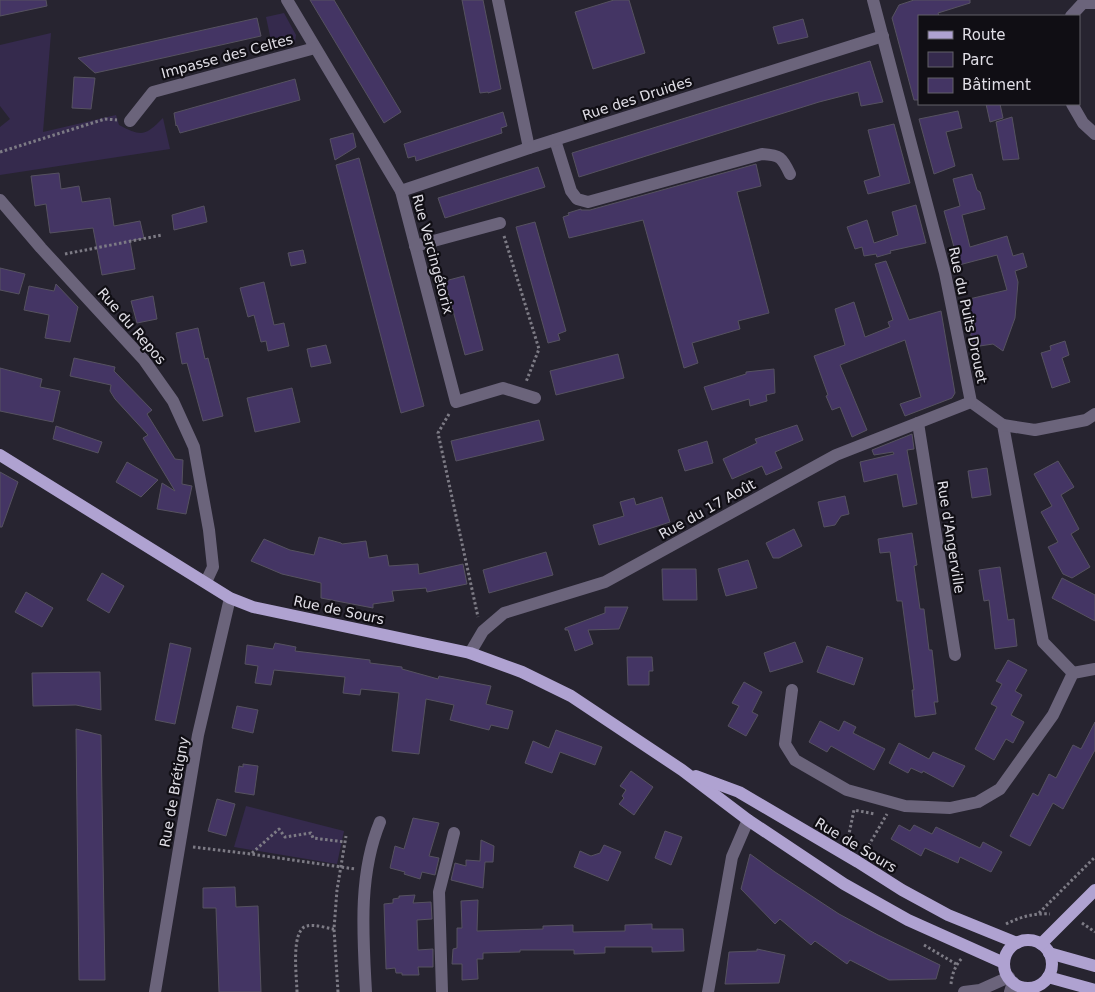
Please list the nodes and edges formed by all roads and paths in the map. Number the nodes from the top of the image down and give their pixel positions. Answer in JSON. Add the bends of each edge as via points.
{"nodes":[{"id":1,"x":286,"y":0,"type":"edge"},
{"id":2,"x":498,"y":0,"type":"edge"},
{"id":3,"x":874,"y":0,"type":"edge"},
{"id":4,"x":1095,"y":3,"type":"edge"},
{"id":5,"x":1071,"y":15,"type":"edge"},
{"id":6,"x":883,"y":36,"type":"junction"},
{"id":7,"x":315,"y":48,"type":"junction"},
{"id":8,"x":1073,"y":105,"type":"edge"},
{"id":9,"x":130,"y":120,"type":"joint"},
{"id":10,"x":1095,"y":134,"type":"edge"},
{"id":11,"x":555,"y":140,"type":"junction"},
{"id":12,"x":529,"y":148,"type":"junction"},
{"id":13,"x":0,"y":152,"type":"edge"},
{"id":14,"x":790,"y":174,"type":"dead end"},
{"id":15,"x":400,"y":191,"type":"junction"},
{"id":16,"x":0,"y":200,"type":"edge"},
{"id":17,"x":500,"y":223,"type":"joint"},
{"id":18,"x":162,"y":235,"type":"dead end"},
{"id":19,"x":415,"y":246,"type":"junction"},
{"id":20,"x":50,"y":257,"type":"junction"},
{"id":21,"x":521,"y":394,"type":"junction"},
{"id":22,"x":535,"y":398,"type":"dead end"},
{"id":23,"x":456,"y":402,"type":"junction"},
{"id":24,"x":971,"y":402,"type":"junction"},
{"id":25,"x":1095,"y":414,"type":"edge"},
{"id":26,"x":918,"y":423,"type":"junction"},
{"id":27,"x":1003,"y":425,"type":"junction"},
{"id":28,"x":0,"y":455,"type":"edge"},
{"id":29,"x":206,"y":582,"type":"junction"},
{"id":30,"x":230,"y":598,"type":"junction"},
{"id":31,"x":478,"y":618,"type":"dead end"},
{"id":32,"x":470,"y":653,"type":"junction"},
{"id":33,"x":955,"y":655,"type":"dead end"},
{"id":34,"x":1095,"y":669,"type":"edge"},
{"id":35,"x":1073,"y":673,"type":"junction"},
{"id":36,"x":792,"y":690,"type":"dead end"},
{"id":37,"x":682,"y":770,"type":"junction"},
{"id":38,"x":893,"y":803,"type":"junction"},
{"id":39,"x":885,"y":817,"type":"junction"},
{"id":40,"x":748,"y":820,"type":"junction"},
{"id":41,"x":380,"y":822,"type":"dead end"},
{"id":42,"x":454,"y":833,"type":"dead end"},
{"id":43,"x":346,"y":836,"type":"dead end"},
{"id":44,"x":345,"y":842,"type":"junction"},
{"id":45,"x":856,"y":842,"type":"dead end"},
{"id":46,"x":180,"y":845,"type":"junction"},
{"id":47,"x":869,"y":845,"type":"dead end"},
{"id":48,"x":863,"y":846,"type":"dead end"},
{"id":49,"x":252,"y":854,"type":"junction"},
{"id":50,"x":1095,"y":857,"type":"edge"},
{"id":51,"x":858,"y":862,"type":"junction"},
{"id":52,"x":340,"y":866,"type":"junction"},
{"id":53,"x":368,"y":872,"type":"junction"},
{"id":54,"x":1095,"y":890,"type":"edge"},
{"id":55,"x":1039,"y":913,"type":"dead end"},
{"id":56,"x":1082,"y":923,"type":"dead end"},
{"id":57,"x":334,"y":929,"type":"junction"},
{"id":58,"x":1095,"y":932,"type":"edge"},
{"id":59,"x":1017,"y":943,"type":"junction"},
{"id":60,"x":971,"y":948,"type":"junction"},
{"id":61,"x":1046,"y":949,"type":"junction"},
{"id":62,"x":1004,"y":962,"type":"junction"},
{"id":63,"x":1095,"y":966,"type":"edge"},
{"id":64,"x":1048,"y":977,"type":"junction"},
{"id":65,"x":1010,"y":984,"type":"edge"},
{"id":66,"x":1095,"y":990,"type":"edge"},
{"id":67,"x":155,"y":992,"type":"edge"},
{"id":68,"x":297,"y":992,"type":"edge"},
{"id":69,"x":338,"y":992,"type":"edge"},
{"id":70,"x":366,"y":992,"type":"edge"},
{"id":71,"x":442,"y":992,"type":"edge"},
{"id":72,"x":708,"y":992,"type":"edge"},
{"id":73,"x":953,"y":992,"type":"edge"},
{"id":74,"x":964,"y":992,"type":"edge"}],
"edges":[{"from":1,"to":7,"type":"street","name":"Rue Vercingétorix"},
{"from":2,"to":12,"type":"street"},
{"from":3,"to":6,"type":"street","name":"Rue du Puits Drouet"},
{"from":4,"to":5,"type":"street","via":[[1083,4]]},
{"from":6,"to":11,"type":"street","name":"Rue des Druides"},
{"from":6,"to":24,"type":"street","name":"Rue du Puits Drouet","via":[[945,273]]},
{"from":7,"to":9,"type":"street","name":"Impasse des Celtes","via":[[153,92]]},
{"from":7,"to":15,"type":"street","name":"Rue Vercingétorix"},
{"from":8,"to":10,"type":"street"},
{"from":9,"to":13,"type":"path","via":[[105,119]]},
{"from":11,"to":12,"type":"street","name":"Rue des Druides"},
{"from":11,"to":14,"type":"street","via":[[571,191],[577,199],[588,202],[762,154],[775,154],[783,160]]},
{"from":12,"to":15,"type":"street","name":"Rue des Druides"},
{"from":15,"to":19,"type":"street","name":"Rue Vercingétorix"},
{"from":16,"to":20,"type":"street","name":"Rue du Repos"},
{"from":17,"to":19,"type":"street"},
{"from":17,"to":21,"type":"path","via":[[539,349]]},
{"from":18,"to":20,"type":"path"},
{"from":19,"to":23,"type":"street","name":"Rue Vercingétorix"},
{"from":20,"to":29,"type":"street","name":"Rue du Repos","via":[[144,360],[173,401],[194,447],[213,567]]},
{"from":21,"to":22,"type":"street"},
{"from":21,"to":23,"type":"street","via":[[503,388]]},
{"from":23,"to":31,"type":"path","via":[[438,433]]},
{"from":24,"to":26,"type":"street","name":"Rue du 17 Août"},
{"from":24,"to":27,"type":"street","name":"Rue du Puits Drouet"},
{"from":25,"to":27,"type":"street","via":[[1086,420],[1035,430]]},
{"from":26,"to":32,"type":"street","name":"Rue du 17 Août","via":[[836,456],[606,582],[504,613],[482,631]]},
{"from":26,"to":33,"type":"street","name":"Rue d'Angerville"},
{"from":27,"to":35,"type":"street","via":[[1043,642]]},
{"from":28,"to":29,"type":"main road","name":"Rue de Sours"},
{"from":29,"to":30,"type":"main road","name":"Rue de Sours"},
{"from":30,"to":32,"type":"main road","name":"Rue de Sours","via":[[253,606]]},
{"from":30,"to":46,"type":"street","name":"Rue de Brétigny","via":[[198,735]]},
{"from":32,"to":37,"type":"main road","name":"Rue de Sours","via":[[522,672],[572,696]]},
{"from":34,"to":35,"type":"street"},
{"from":35,"to":38,"type":"street","via":[[1053,715],[1000,789],[978,802],[950,808]]},
{"from":36,"to":38,"type":"street","via":[[785,744],[794,760],[847,790]]},
{"from":37,"to":40,"type":"main road","name":"Rue de Sours"},
{"from":37,"to":51,"type":"main road","name":"Rue de Sours","via":[[739,792]]},
{"from":38,"to":39,"type":"path"},
{"from":39,"to":45,"type":"path","via":[[854,810],[848,839]]},
{"from":39,"to":47,"type":"path"},
{"from":40,"to":60,"type":"main road","name":"Rue de Sours","via":[[844,884],[908,920]]},
{"from":40,"to":72,"type":"street","via":[[732,857]]},
{"from":41,"to":53,"type":"street"},
{"from":42,"to":71,"type":"street","via":[[439,892]]},
{"from":43,"to":44,"type":"path"},
{"from":44,"to":49,"type":"path","via":[[313,838],[311,833],[285,837],[278,830]]},
{"from":44,"to":52,"type":"path"},
{"from":46,"to":49,"type":"path"},
{"from":46,"to":67,"type":"street","name":"Rue de Brétigny"},
{"from":48,"to":51,"type":"path","via":[[859,853],[864,855]]},
{"from":49,"to":52,"type":"path"},
{"from":50,"to":55,"type":"path"},
{"from":51,"to":59,"type":"main road","name":"Rue de Sours","via":[[948,915]]},
{"from":52,"to":53,"type":"path"},
{"from":52,"to":57,"type":"path"},
{"from":53,"to":70,"type":"street","via":[[363,911]]},
{"from":54,"to":61,"type":"main road"},
{"from":56,"to":58,"type":"path"},
{"from":57,"to":68,"type":"path","via":[[306,926],[301,929],[295,943]]},
{"from":57,"to":69,"type":"path"},
{"from":59,"to":61,"type":"main road","via":[[1029,940]]},
{"from":59,"to":62,"type":"main road","via":[[1008,951]]},
{"from":60,"to":62,"type":"main road","name":"Rue de Sours"},
{"from":60,"to":73,"type":"path","via":[[956,964],[952,976]]},
{"from":61,"to":63,"type":"main road"},
{"from":61,"to":64,"type":"main road","via":[[1052,965]]},
{"from":62,"to":65,"type":"main road"},
{"from":64,"to":65,"type":"main road","via":[[1035,987]]},
{"from":64,"to":66,"type":"main road"},
{"from":65,"to":74,"type":"street"}]}
